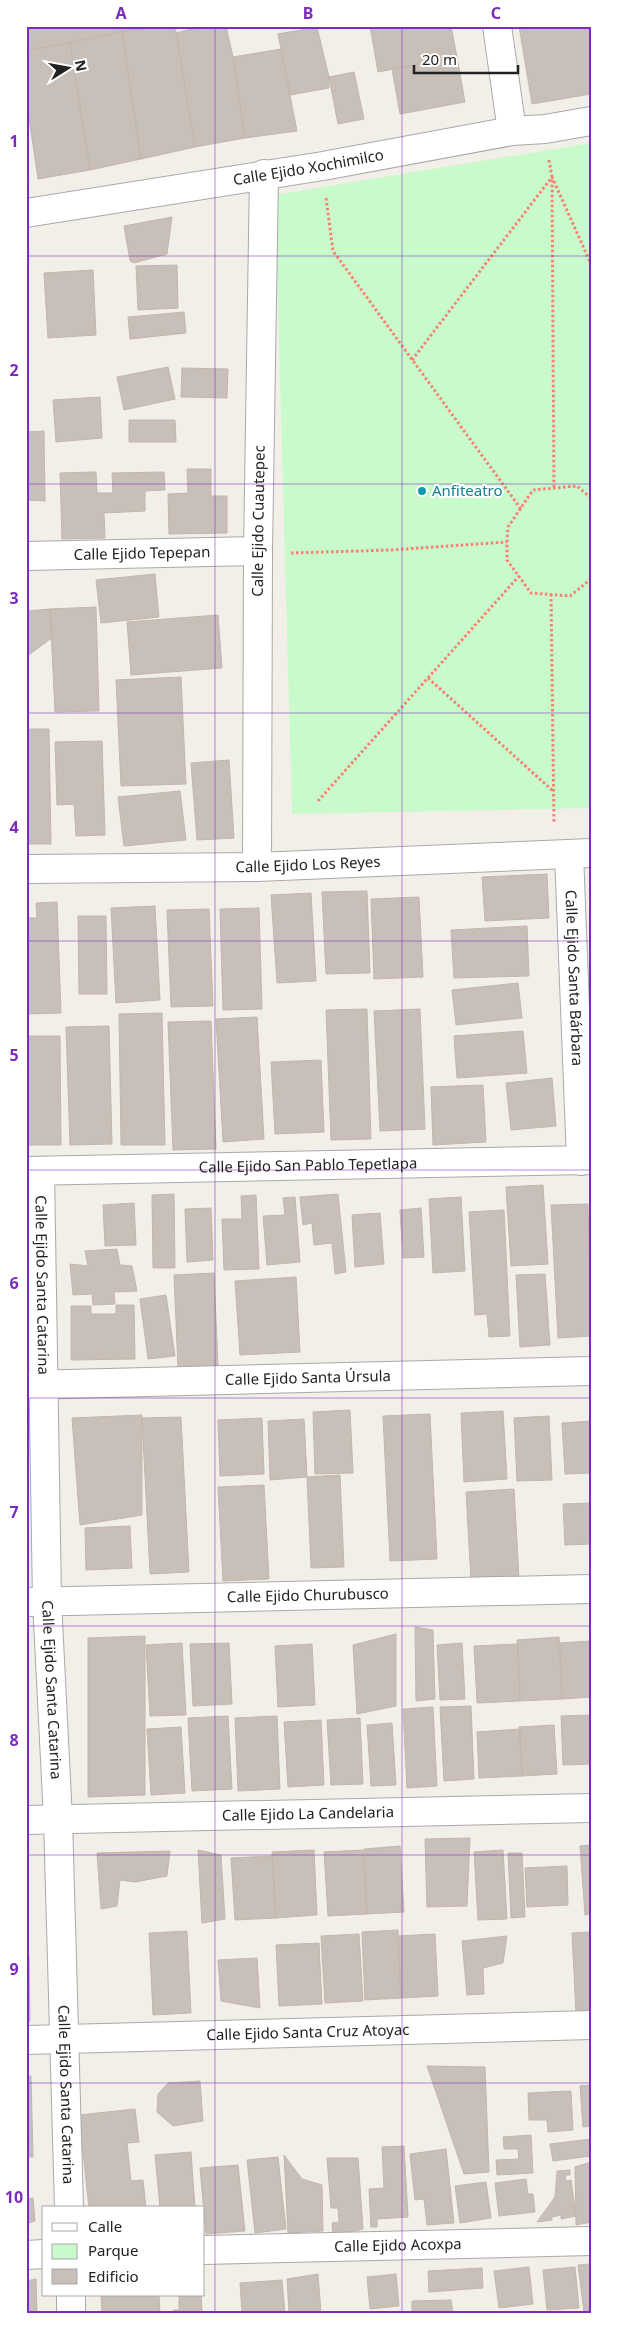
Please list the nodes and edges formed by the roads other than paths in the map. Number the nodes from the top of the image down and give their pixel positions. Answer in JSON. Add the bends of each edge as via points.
{"nodes":[{"id":1,"x":497,"y":26,"type":"edge"},
{"id":2,"x":591,"y":121,"type":"edge"},
{"id":3,"x":512,"y":131,"type":"junction"},
{"id":4,"x":264,"y":174,"type":"junction"},
{"id":5,"x":26,"y":212,"type":"edge"},
{"id":6,"x":258,"y":551,"type":"junction"},
{"id":7,"x":26,"y":556,"type":"edge"},
{"id":8,"x":572,"y":854,"type":"edge"},
{"id":9,"x":256,"y":867,"type":"junction"},
{"id":10,"x":26,"y":869,"type":"edge"},
{"id":11,"x":586,"y":1160,"type":"edge"},
{"id":12,"x":33,"y":1171,"type":"edge"},
{"id":13,"x":591,"y":1370,"type":"edge"},
{"id":14,"x":35,"y":1385,"type":"edge"},
{"id":15,"x":591,"y":1589,"type":"edge"},
{"id":16,"x":36,"y":1601,"type":"edge"},
{"id":17,"x":591,"y":1808,"type":"edge"},
{"id":18,"x":58,"y":1819,"type":"junction"},
{"id":19,"x":26,"y":1820,"type":"edge"},
{"id":20,"x":591,"y":2025,"type":"edge"},
{"id":21,"x":66,"y":2038,"type":"junction"},
{"id":22,"x":26,"y":2040,"type":"edge"},
{"id":23,"x":69,"y":2206,"type":"edge"},
{"id":24,"x":591,"y":2242,"type":"edge"},
{"id":25,"x":205,"y":2250,"type":"edge"},
{"id":26,"x":42,"y":2254,"type":"edge"},
{"id":27,"x":26,"y":2255,"type":"edge"},
{"id":28,"x":71,"y":2296,"type":"edge"},
{"id":29,"x":72,"y":2313,"type":"edge"}],
"edges":[{"from":1,"to":3,"type":"street"},
{"from":2,"to":3,"type":"street","name":"Calle Ejido Xochimilco"},
{"from":3,"to":4,"type":"street","name":"Calle Ejido Xochimilco"},
{"from":4,"to":5,"type":"street","name":"Calle Ejido Xochimilco"},
{"from":4,"to":6,"type":"street","name":"Calle Ejido Cuautepec"},
{"from":6,"to":7,"type":"street","name":"Calle Ejido Tepepan"},
{"from":6,"to":9,"type":"street","name":"Calle Ejido Cuautepec"},
{"from":8,"to":9,"type":"street","name":"Calle Ejido Los Reyes"},
{"from":8,"to":11,"type":"street","name":"Calle Ejido Santa Bárbara"},
{"from":9,"to":10,"type":"street","name":"Calle Ejido Los Reyes"},
{"from":11,"to":12,"type":"street","name":"Calle Ejido San Pablo Tepetlapa"},
{"from":12,"to":14,"type":"street","name":"Calle Ejido Santa Catarina"},
{"from":13,"to":14,"type":"street","name":"Calle Ejido Santa Úrsula"},
{"from":14,"to":16,"type":"street","name":"Calle Ejido Santa Catarina"},
{"from":15,"to":16,"type":"street","name":"Calle Ejido Churubusco"},
{"from":16,"to":18,"type":"street","name":"Calle Ejido Santa Catarina"},
{"from":17,"to":18,"type":"street","name":"Calle Ejido La Candelaria"},
{"from":18,"to":19,"type":"street","name":"Calle Ejido La Candelaria"},
{"from":18,"to":21,"type":"street","name":"Calle Ejido Santa Catarina"},
{"from":20,"to":21,"type":"street","name":"Calle Ejido Santa Cruz Atoyac"},
{"from":21,"to":22,"type":"street","name":"Calle Ejido Santa Cruz Atoyac"},
{"from":21,"to":23,"type":"street","name":"Calle Ejido Santa Catarina"},
{"from":24,"to":25,"type":"street","name":"Calle Ejido Acoxpa"},
{"from":26,"to":27,"type":"street"},
{"from":28,"to":29,"type":"street"}]}
